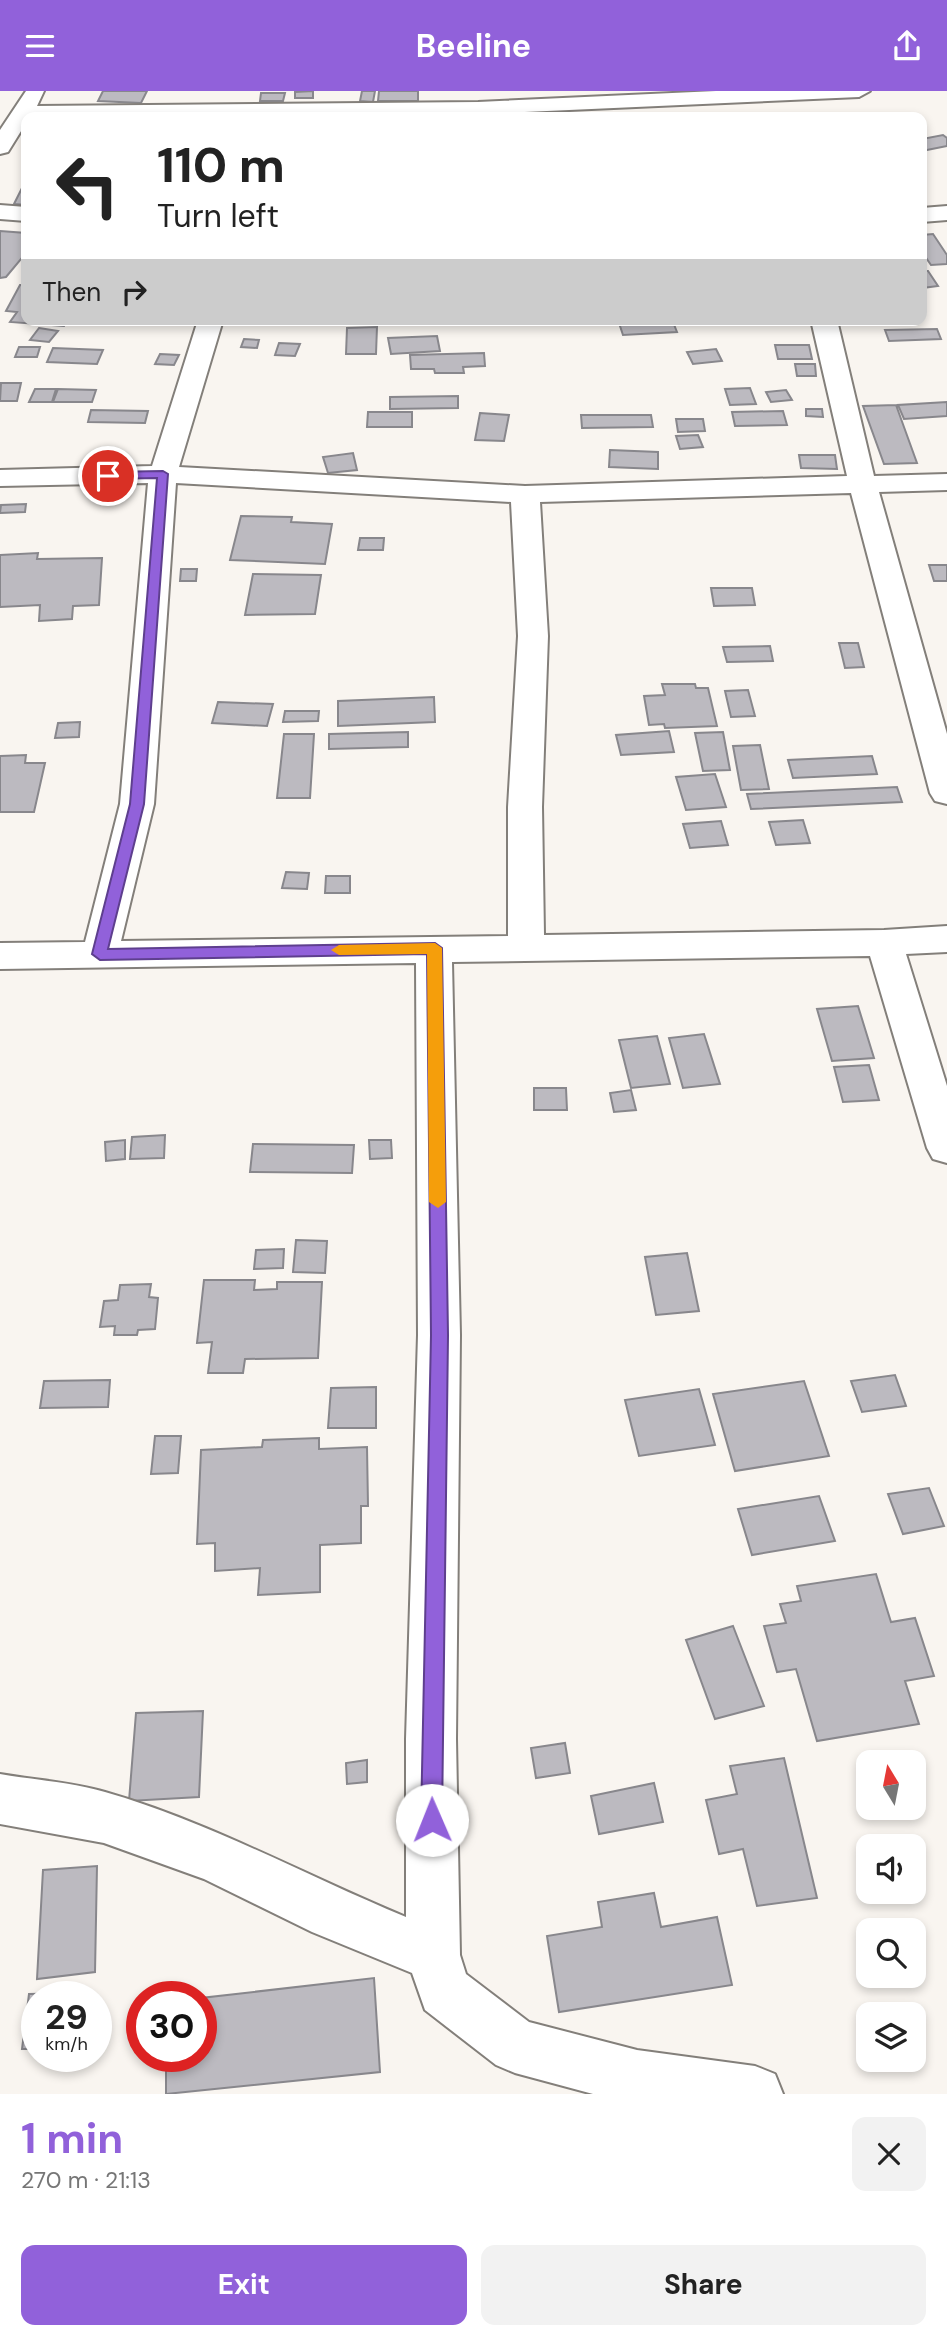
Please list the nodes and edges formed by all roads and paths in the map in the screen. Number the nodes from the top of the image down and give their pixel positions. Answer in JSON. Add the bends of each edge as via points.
{"nodes":[{"id":1,"x":37,"y":91,"type":"edge"},
{"id":2,"x":859,"y":91,"type":"edge"},
{"id":3,"x":112,"y":112,"type":"edge"},
{"id":4,"x":20,"y":113,"type":"joint"},
{"id":5,"x":0,"y":147,"type":"edge"},
{"id":6,"x":0,"y":212,"type":"edge"},
{"id":7,"x":947,"y":213,"type":"edge"},
{"id":8,"x":21,"y":214,"type":"edge"},
{"id":9,"x":927,"y":215,"type":"edge"},
{"id":10,"x":209,"y":326,"type":"edge"},
{"id":11,"x":825,"y":326,"type":"edge"},
{"id":12,"x":163,"y":474,"type":"junction"},
{"id":13,"x":0,"y":478,"type":"edge"},
{"id":14,"x":947,"y":482,"type":"edge"},
{"id":15,"x":862,"y":483,"type":"junction"},
{"id":16,"x":525,"y":494,"type":"junction"},
{"id":17,"x":947,"y":793,"type":"edge"},
{"id":18,"x":947,"y":939,"type":"edge"},
{"id":19,"x":884,"y":943,"type":"junction"},
{"id":20,"x":526,"y":947,"type":"junction"},
{"id":21,"x":435,"y":948,"type":"junction"},
{"id":22,"x":100,"y":954,"type":"junction"},
{"id":23,"x":0,"y":956,"type":"edge"},
{"id":24,"x":947,"y":1148,"type":"edge"},
{"id":25,"x":0,"y":1799,"type":"edge"},
{"id":26,"x":433,"y":1955,"type":"junction"},
{"id":27,"x":755,"y":2094,"type":"edge"}],
"edges":[{"from":1,"to":4,"type":"street"},
{"from":2,"to":3,"type":"street","via":[[478,108]]},
{"from":4,"to":5,"type":"street"},
{"from":6,"to":8,"type":"street"},
{"from":7,"to":9,"type":"street"},
{"from":10,"to":12,"type":"street"},
{"from":11,"to":15,"type":"street"},
{"from":12,"to":13,"type":"street"},
{"from":12,"to":16,"type":"street"},
{"from":12,"to":22,"type":"street","via":[[137,804]]},
{"from":14,"to":15,"type":"street"},
{"from":15,"to":16,"type":"street"},
{"from":15,"to":17,"type":"street"},
{"from":16,"to":20,"type":"street","via":[[533,636],[525,807]]},
{"from":18,"to":19,"type":"street"},
{"from":19,"to":20,"type":"street"},
{"from":19,"to":24,"type":"street"},
{"from":20,"to":21,"type":"street"},
{"from":21,"to":22,"type":"street"},
{"from":21,"to":26,"type":"street","via":[[439,1335],[431,1739]]},
{"from":22,"to":23,"type":"street"},
{"from":25,"to":26,"type":"street","via":[[104,1817],[141,1830],[215,1857],[331,1913]]},
{"from":26,"to":27,"type":"street","via":[[444,1991],[515,2046],[637,2078]]}]}
